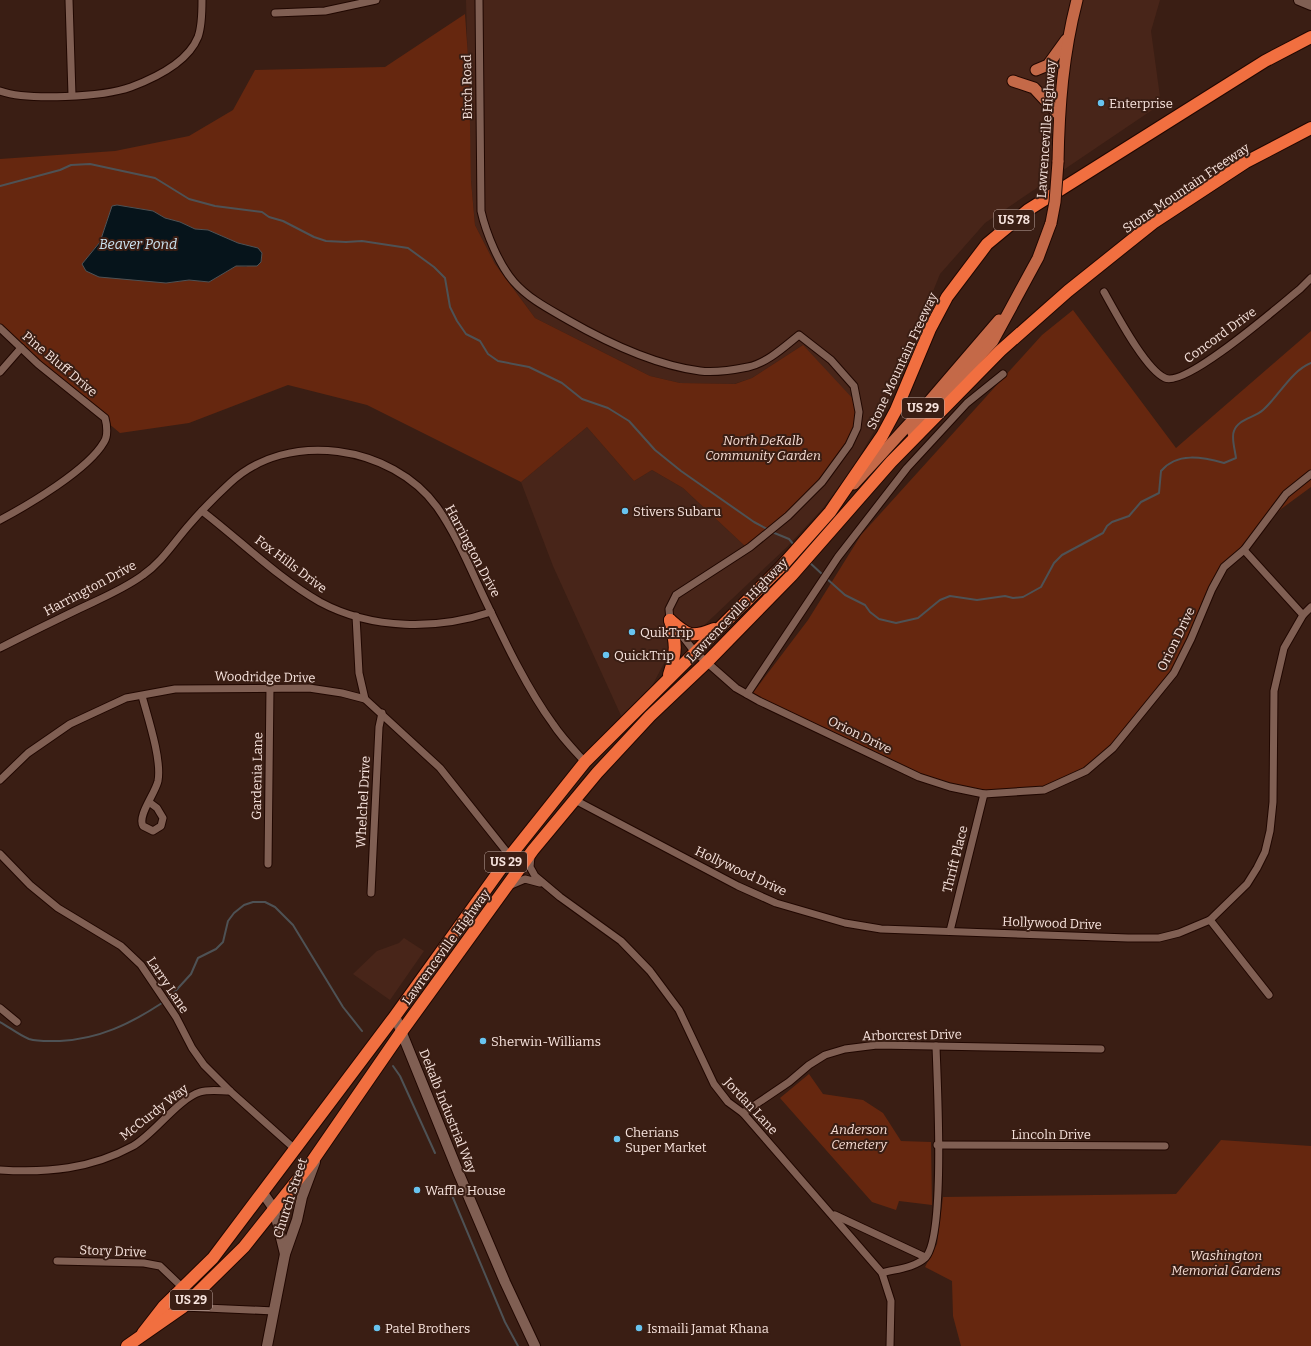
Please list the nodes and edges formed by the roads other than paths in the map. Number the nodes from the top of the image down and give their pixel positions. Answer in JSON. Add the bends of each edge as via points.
{"nodes":[{"id":1,"x":69,"y":0,"type":"edge"},
{"id":2,"x":202,"y":0,"type":"edge"},
{"id":3,"x":376,"y":0,"type":"edge"},
{"id":4,"x":479,"y":0,"type":"edge"},
{"id":5,"x":1077,"y":0,"type":"edge"},
{"id":6,"x":1299,"y":0,"type":"edge"},
{"id":7,"x":1311,"y":5,"type":"edge"},
{"id":8,"x":275,"y":13,"type":"dead end"},
{"id":9,"x":1311,"y":37,"type":"edge"},
{"id":10,"x":1067,"y":38,"type":"junction"},
{"id":11,"x":1036,"y":70,"type":"dead end"},
{"id":12,"x":1013,"y":81,"type":"dead end"},
{"id":13,"x":0,"y":91,"type":"edge"},
{"id":14,"x":72,"y":95,"type":"junction"},
{"id":15,"x":1059,"y":115,"type":"junction"},
{"id":16,"x":1311,"y":128,"type":"edge"},
{"id":17,"x":1311,"y":278,"type":"edge"},
{"id":18,"x":1104,"y":292,"type":"dead end"},
{"id":19,"x":1015,"y":301,"type":"junction"},
{"id":20,"x":0,"y":328,"type":"edge"},
{"id":21,"x":21,"y":348,"type":"junction"},
{"id":22,"x":0,"y":372,"type":"edge"},
{"id":23,"x":1003,"y":374,"type":"dead end"},
{"id":24,"x":891,"y":462,"type":"junction"},
{"id":25,"x":1311,"y":474,"type":"edge"},
{"id":26,"x":202,"y":511,"type":"junction"},
{"id":27,"x":830,"y":512,"type":"junction"},
{"id":28,"x":0,"y":520,"type":"edge"},
{"id":29,"x":1244,"y":550,"type":"junction"},
{"id":30,"x":1311,"y":607,"type":"edge"},
{"id":31,"x":491,"y":612,"type":"junction"},
{"id":32,"x":1302,"y":615,"type":"junction"},
{"id":33,"x":356,"y":616,"type":"junction"},
{"id":34,"x":670,"y":620,"type":"junction"},
{"id":35,"x":720,"y":626,"type":"junction"},
{"id":36,"x":0,"y":648,"type":"edge"},
{"id":37,"x":694,"y":651,"type":"junction"},
{"id":38,"x":706,"y":663,"type":"junction"},
{"id":39,"x":668,"y":678,"type":"junction"},
{"id":40,"x":270,"y":687,"type":"junction"},
{"id":41,"x":747,"y":694,"type":"junction"},
{"id":42,"x":142,"y":696,"type":"junction"},
{"id":43,"x":365,"y":699,"type":"junction"},
{"id":44,"x":382,"y":713,"type":"junction"},
{"id":45,"x":585,"y":762,"type":"junction"},
{"id":46,"x":0,"y":780,"type":"edge"},
{"id":47,"x":984,"y":794,"type":"junction"},
{"id":48,"x":575,"y":800,"type":"junction"},
{"id":49,"x":150,"y":802,"type":"dead end"},
{"id":50,"x":533,"y":850,"type":"junction"},
{"id":51,"x":0,"y":854,"type":"edge"},
{"id":52,"x":510,"y":856,"type":"junction"},
{"id":53,"x":268,"y":864,"type":"dead end"},
{"id":54,"x":544,"y":884,"type":"junction"},
{"id":55,"x":504,"y":890,"type":"junction"},
{"id":56,"x":371,"y":892,"type":"dead end"},
{"id":57,"x":1210,"y":920,"type":"junction"},
{"id":58,"x":950,"y":931,"type":"junction"},
{"id":59,"x":1269,"y":995,"type":"dead end"},
{"id":60,"x":0,"y":1008,"type":"edge"},
{"id":61,"x":396,"y":1016,"type":"junction"},
{"id":62,"x":17,"y":1022,"type":"dead end"},
{"id":63,"x":402,"y":1031,"type":"junction"},
{"id":64,"x":936,"y":1046,"type":"junction"},
{"id":65,"x":1101,"y":1049,"type":"dead end"},
{"id":66,"x":230,"y":1091,"type":"junction"},
{"id":67,"x":743,"y":1113,"type":"junction"},
{"id":68,"x":937,"y":1145,"type":"junction"},
{"id":69,"x":1165,"y":1146,"type":"dead end"},
{"id":70,"x":296,"y":1150,"type":"junction"},
{"id":71,"x":320,"y":1150,"type":"junction"},
{"id":72,"x":0,"y":1170,"type":"edge"},
{"id":73,"x":263,"y":1193,"type":"junction"},
{"id":74,"x":274,"y":1209,"type":"junction"},
{"id":75,"x":831,"y":1214,"type":"junction"},
{"id":76,"x":285,"y":1254,"type":"junction"},
{"id":77,"x":925,"y":1257,"type":"junction"},
{"id":78,"x":57,"y":1261,"type":"dead end"},
{"id":79,"x":882,"y":1273,"type":"junction"},
{"id":80,"x":183,"y":1288,"type":"junction"},
{"id":81,"x":183,"y":1307,"type":"junction"},
{"id":82,"x":274,"y":1312,"type":"junction"},
{"id":83,"x":144,"y":1333,"type":"junction"},
{"id":84,"x":127,"y":1346,"type":"edge"},
{"id":85,"x":267,"y":1346,"type":"edge"},
{"id":86,"x":535,"y":1346,"type":"edge"},
{"id":87,"x":890,"y":1346,"type":"edge"}],
"edges":[{"from":1,"to":14,"type":"street"},
{"from":2,"to":14,"type":"street","via":[[198,37],[186,55],[162,72],[131,87],[111,92]]},
{"from":3,"to":8,"type":"street","via":[[325,11]]},
{"from":4,"to":34,"type":"street","name":"Birch Road","via":[[481,211],[485,226],[513,281],[549,310],[584,330],[653,360],[702,371],[749,366],[774,354],[799,335],[830,360],[854,386],[859,412],[857,428],[849,445],[822,482],[788,516],[750,547],[676,595],[669,609]]},
{"from":5,"to":10,"type":"main road","name":"Lawrenceville Highway","number":"US 29"},
{"from":6,"to":7,"type":"main road"},
{"from":9,"to":27,"type":"highway","name":"Stone Mountain Freeway","number":"US 78","via":[[1265,61],[1028,210],[987,244],[946,297],[882,436]]},
{"from":10,"to":11,"type":"main road","via":[[1048,65]]},
{"from":10,"to":15,"type":"main road","name":"Lawrenceville Highway","number":"US 29"},
{"from":12,"to":15,"type":"main road","via":[[1034,88]]},
{"from":13,"to":14,"type":"street","via":[[36,96]]},
{"from":15,"to":19,"type":"main road","name":"Lawrenceville Highway","number":"US 29","bridge":true,"via":[[1058,162],[1051,223],[1038,258]]},
{"from":16,"to":24,"type":"highway","name":"Stone Mountain Freeway","via":[[1246,162],[1147,228],[1068,291],[1000,351]]},
{"from":17,"to":18,"type":"street","name":"Concord Drive","via":[[1203,366],[1175,380],[1166,379],[1143,356]]},
{"from":19,"to":24,"type":"main road","name":"Lawrenceville Highway","number":"US 29","via":[[993,341],[933,407]]},
{"from":19,"to":27,"type":"main road","name":"Lawrenceville Highway","number":"US 29"},
{"from":20,"to":21,"type":"street","name":"Pine Bluff Drive"},
{"from":21,"to":22,"type":"street"},
{"from":21,"to":28,"type":"street","name":"Pine Bluff Drive","via":[[105,418],[107,425],[105,441],[94,456],[28,505]]},
{"from":23,"to":41,"type":"street","via":[[967,403],[907,468],[838,556]]},
{"from":24,"to":38,"type":"highway","name":"Lawrenceville Highway","number":"US 29","via":[[792,575]]},
{"from":25,"to":29,"type":"street","name":"Orion Drive","via":[[1286,494]]},
{"from":26,"to":31,"type":"street","name":"Harrington Drive","via":[[231,482],[260,463],[290,453],[326,450],[362,455],[390,468],[419,487],[437,507]]},
{"from":26,"to":33,"type":"street","name":"Fox Hills Drive","via":[[276,571],[321,602]]},
{"from":26,"to":36,"type":"street","name":"Harrington Drive","via":[[162,559],[143,575],[115,592]]},
{"from":27,"to":35,"type":"highway","name":"Lawrenceville Highway","number":"US 29","via":[[782,566]]},
{"from":29,"to":32,"type":"street"},
{"from":29,"to":47,"type":"street","name":"Orion Drive","via":[[1224,567],[1174,673],[1113,748],[1086,771],[1044,790]]},
{"from":30,"to":32,"type":"street","name":"Hollywood Drive"},
{"from":31,"to":33,"type":"street","name":"Fox Hills Drive","via":[[448,624],[408,625]]},
{"from":31,"to":45,"type":"street","name":"Harrington Drive","via":[[552,724]]},
{"from":32,"to":57,"type":"street","name":"Hollywood Drive","via":[[1284,648],[1274,691],[1273,802],[1265,852],[1247,884]]},
{"from":33,"to":43,"type":"street","via":[[359,673]]},
{"from":34,"to":35,"type":"highway","via":[[689,635],[702,634]]},
{"from":34,"to":37,"type":"street","name":"Orion Drive"},
{"from":34,"to":39,"type":"highway","via":[[676,655]]},
{"from":35,"to":37,"type":"highway","name":"Lawrenceville Highway","number":"US 29"},
{"from":37,"to":38,"type":"street","name":"Orion Drive"},
{"from":37,"to":39,"type":"highway","name":"Lawrenceville Highway","number":"US 29"},
{"from":38,"to":41,"type":"street","name":"Orion Drive"},
{"from":38,"to":48,"type":"highway","name":"Lawrenceville Highway","number":"US 29","via":[[650,716]]},
{"from":39,"to":45,"type":"highway","name":"Lawrenceville Highway","number":"US 29"},
{"from":40,"to":42,"type":"street","name":"Woodridge Drive","via":[[175,689]]},
{"from":40,"to":43,"type":"street","name":"Woodridge Drive","via":[[309,688]]},
{"from":40,"to":53,"type":"street","name":"Gardenia Lane"},
{"from":41,"to":47,"type":"street","name":"Orion Drive","via":[[919,777]]},
{"from":42,"to":46,"type":"street","name":"Woodridge Drive","via":[[126,698],[70,724],[28,753]]},
{"from":42,"to":49,"type":"street","via":[[158,770],[158,781]]},
{"from":43,"to":44,"type":"street","name":"Woodridge Drive"},
{"from":44,"to":52,"type":"street","name":"Woodridge Drive","via":[[440,768]]},
{"from":44,"to":56,"type":"street","name":"Whelchel Drive","via":[[379,727]]},
{"from":45,"to":52,"type":"highway","name":"Lawrenceville Highway","number":"US 29"},
{"from":47,"to":58,"type":"street","name":"Thrift Place"},
{"from":48,"to":50,"type":"highway","name":"Lawrenceville Highway","number":"US 29"},
{"from":48,"to":58,"type":"street","name":"Hollywood Drive","via":[[738,886],[776,903],[819,916],[880,929]]},
{"from":50,"to":54,"type":"street","name":"Jordan Lane","via":[[531,871]]},
{"from":50,"to":55,"type":"highway","name":"Lawrenceville Highway","number":"US 29"},
{"from":51,"to":66,"type":"street","name":"Larry Lane","via":[[30,885],[58,908],[121,946],[142,965],[176,1017],[192,1048],[204,1065]]},
{"from":52,"to":61,"type":"highway","name":"Lawrenceville Highway","number":"US 29"},
{"from":54,"to":55,"type":"street","name":"Jordan Lane","via":[[522,879]]},
{"from":54,"to":67,"type":"street","name":"Jordan Lane","via":[[621,942],[650,971],[679,1010],[714,1084],[728,1102]]},
{"from":55,"to":63,"type":"highway","name":"Lawrenceville Highway","number":"US 29"},
{"from":57,"to":58,"type":"street","name":"Hollywood Drive","via":[[1159,938]]},
{"from":57,"to":59,"type":"street"},
{"from":60,"to":62,"type":"street"},
{"from":61,"to":63,"type":"main road","name":"Dekalb Industrial Way"},
{"from":61,"to":70,"type":"highway","number":"US 29","via":[[362,1058]]},
{"from":63,"to":71,"type":"highway","number":"US 29"},
{"from":63,"to":86,"type":"main road","name":"Dekalb Industrial Way","via":[[459,1174]]},
{"from":64,"to":65,"type":"street","name":"Arborcrest Drive"},
{"from":64,"to":67,"type":"street","name":"Arborcrest Drive","via":[[877,1045],[825,1055]]},
{"from":64,"to":68,"type":"street"},
{"from":66,"to":70,"type":"street","name":"Larry Lane"},
{"from":66,"to":72,"type":"street","name":"McCurdy Way","via":[[200,1092],[177,1108],[135,1145],[106,1159],[59,1170]]},
{"from":67,"to":75,"type":"street","name":"Jordan Lane"},
{"from":68,"to":69,"type":"street","name":"Lincoln Drive"},
{"from":68,"to":77,"type":"street","via":[[938,1213],[933,1239]]},
{"from":70,"to":73,"type":"highway","number":"US 29"},
{"from":71,"to":74,"type":"highway","number":"US 29"},
{"from":71,"to":76,"type":"main road","name":"Church Street","via":[[302,1197]]},
{"from":73,"to":74,"type":"main road","name":"Church Street"},
{"from":73,"to":80,"type":"highway","number":"US 29","via":[[213,1258]]},
{"from":74,"to":76,"type":"main road","name":"Church Street"},
{"from":74,"to":81,"type":"highway","number":"US 29","via":[[244,1247]]},
{"from":75,"to":77,"type":"street"},
{"from":75,"to":79,"type":"street","name":"Jordan Lane"},
{"from":76,"to":82,"type":"main road","name":"Church Street"},
{"from":77,"to":79,"type":"street","via":[[910,1266]]},
{"from":78,"to":80,"type":"street","name":"Story Drive","via":[[144,1263],[160,1266]]},
{"from":79,"to":87,"type":"street","name":"Jordan Lane","via":[[890,1301]]},
{"from":80,"to":83,"type":"highway","number":"US 29","via":[[164,1306]]},
{"from":81,"to":82,"type":"street"},
{"from":81,"to":83,"type":"highway","number":"US 29"},
{"from":82,"to":85,"type":"main road","name":"Church Street"},
{"from":83,"to":84,"type":"highway","number":"US 29"}]}
